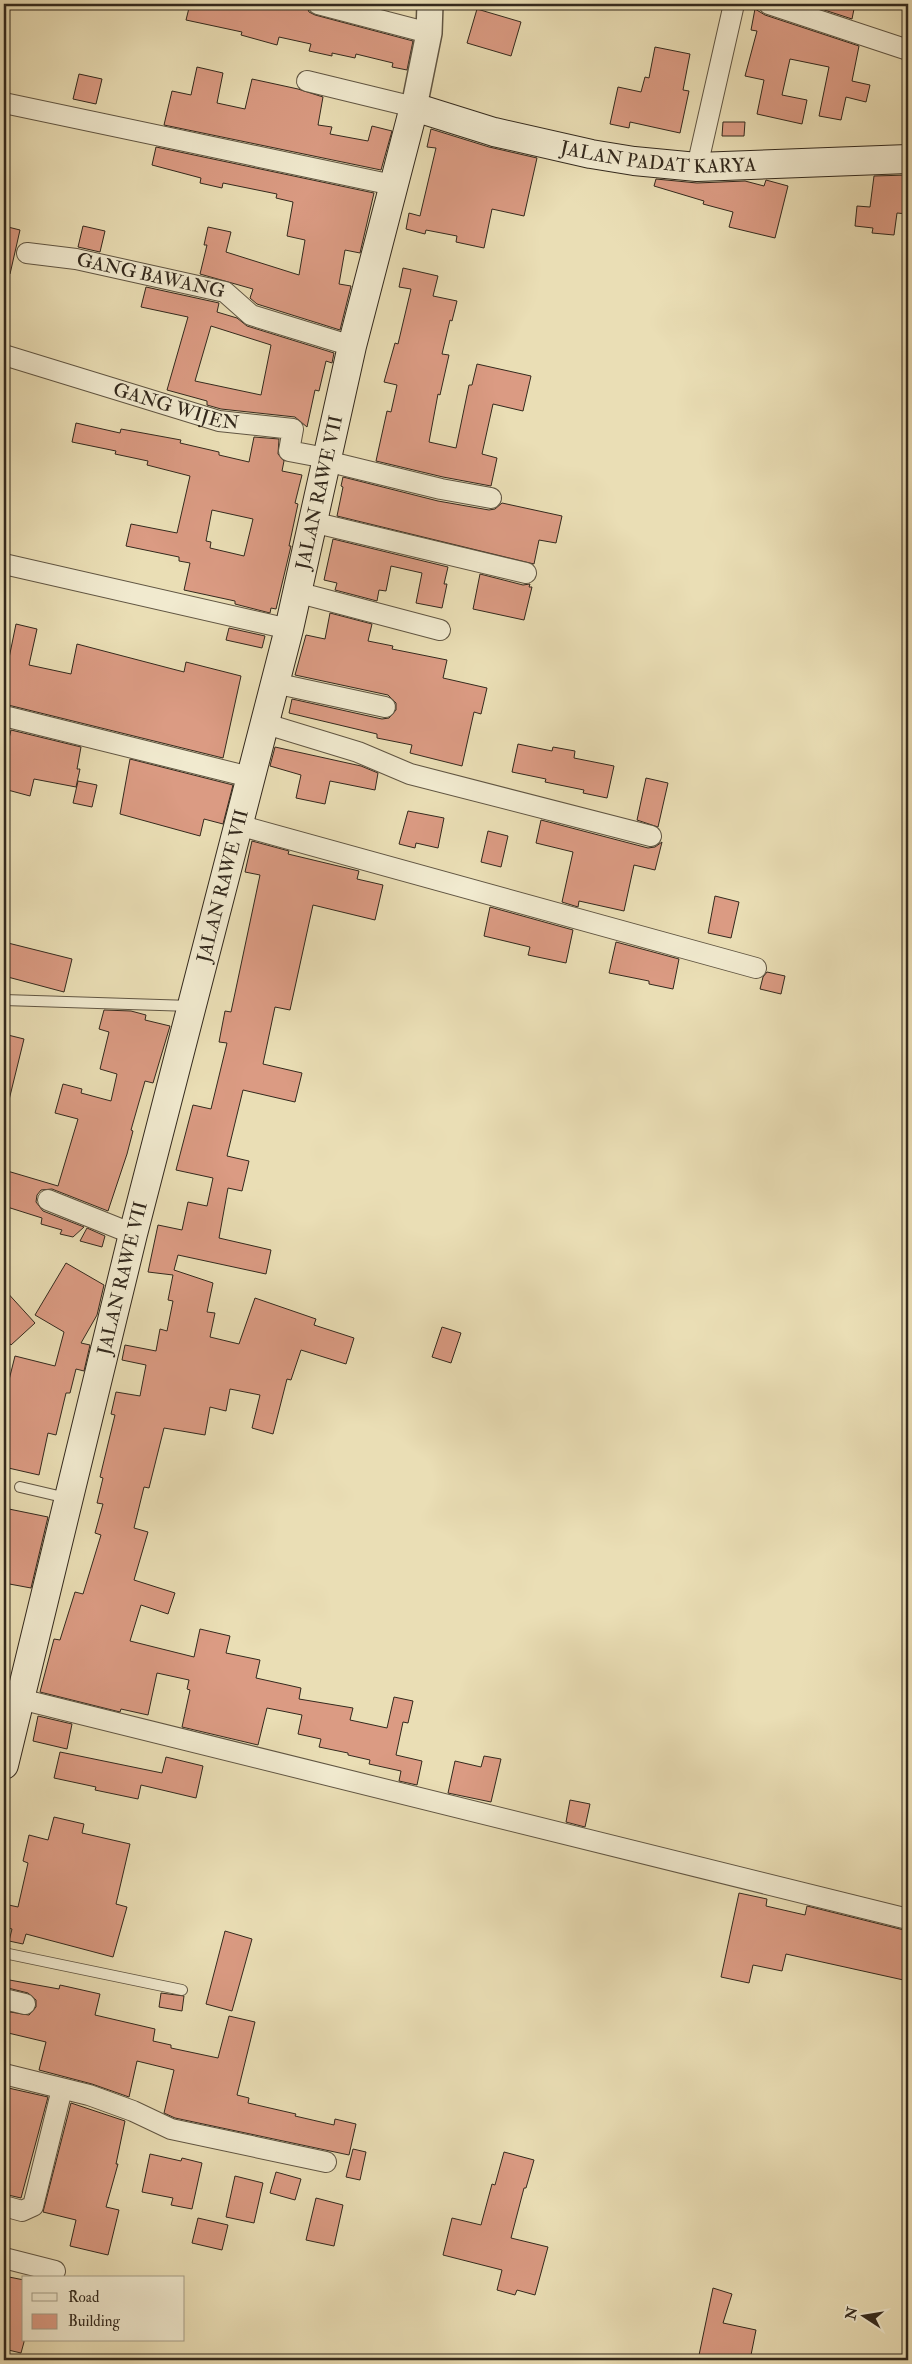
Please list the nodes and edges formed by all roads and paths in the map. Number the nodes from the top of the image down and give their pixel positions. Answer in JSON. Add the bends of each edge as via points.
{"nodes":[{"id":1,"x":318,"y":4,"type":"edge"},
{"id":2,"x":430,"y":4,"type":"edge"},
{"id":3,"x":734,"y":4,"type":"edge"},
{"id":4,"x":769,"y":4,"type":"edge"},
{"id":5,"x":430,"y":34,"type":"junction"},
{"id":6,"x":908,"y":50,"type":"edge"},
{"id":7,"x":307,"y":81,"type":"dead end"},
{"id":8,"x":4,"y":103,"type":"edge"},
{"id":9,"x":414,"y":107,"type":"junction"},
{"id":10,"x":908,"y":159,"type":"edge"},
{"id":11,"x":697,"y":167,"type":"junction"},
{"id":12,"x":393,"y":185,"type":"junction"},
{"id":13,"x":27,"y":253,"type":"dead end"},
{"id":14,"x":352,"y":346,"type":"junction"},
{"id":15,"x":4,"y":355,"type":"edge"},
{"id":16,"x":326,"y":460,"type":"junction"},
{"id":17,"x":491,"y":498,"type":"dead end"},
{"id":18,"x":312,"y":522,"type":"junction"},
{"id":19,"x":4,"y":564,"type":"edge"},
{"id":20,"x":526,"y":573,"type":"dead end"},
{"id":21,"x":296,"y":592,"type":"junction"},
{"id":22,"x":289,"y":629,"type":"junction"},
{"id":23,"x":440,"y":630,"type":"dead end"},
{"id":24,"x":274,"y":683,"type":"junction"},
{"id":25,"x":385,"y":707,"type":"dead end"},
{"id":26,"x":4,"y":716,"type":"edge"},
{"id":27,"x":263,"y":722,"type":"junction"},
{"id":28,"x":250,"y":777,"type":"junction"},
{"id":29,"x":238,"y":825,"type":"junction"},
{"id":30,"x":651,"y":836,"type":"dead end"},
{"id":31,"x":756,"y":968,"type":"dead end"},
{"id":32,"x":4,"y":1000,"type":"edge"},
{"id":33,"x":192,"y":1006,"type":"junction"},
{"id":34,"x":48,"y":1200,"type":"dead end"},
{"id":35,"x":132,"y":1234,"type":"junction"},
{"id":36,"x":20,"y":1487,"type":"dead end"},
{"id":37,"x":68,"y":1498,"type":"junction"},
{"id":38,"x":12,"y":1697,"type":"edge"},
{"id":39,"x":4,"y":1765,"type":"edge"},
{"id":40,"x":908,"y":1919,"type":"edge"},
{"id":41,"x":4,"y":1953,"type":"edge"},
{"id":42,"x":182,"y":1990,"type":"dead end"},
{"id":43,"x":4,"y":1999,"type":"edge"},
{"id":44,"x":25,"y":2004,"type":"dead end"},
{"id":45,"x":4,"y":2074,"type":"edge"},
{"id":46,"x":62,"y":2089,"type":"junction"},
{"id":47,"x":326,"y":2162,"type":"dead end"},
{"id":48,"x":4,"y":2206,"type":"edge"},
{"id":49,"x":4,"y":2258,"type":"edge"},
{"id":50,"x":54,"y":2271,"type":"dead end"}],
"edges":[{"from":1,"to":5,"type":"street"},
{"from":2,"to":5,"type":"street","name":"JALAN RAWE VII"},
{"from":3,"to":11,"type":"street"},
{"from":4,"to":6,"type":"street"},
{"from":5,"to":9,"type":"street","name":"JALAN RAWE VII"},
{"from":7,"to":9,"type":"street"},
{"from":8,"to":12,"type":"street"},
{"from":9,"to":11,"type":"main road","name":"JALAN PADAT KARYA","via":[[494,132],[591,154]]},
{"from":9,"to":12,"type":"main road","name":"JALAN RAWE VII"},
{"from":10,"to":11,"type":"main road","name":"JALAN PADAT KARYA"},
{"from":12,"to":14,"type":"main road","name":"JALAN RAWE VII"},
{"from":13,"to":14,"type":"street","name":"GANG BAWANG","via":[[76,259],[225,292],[250,315]]},
{"from":14,"to":16,"type":"main road","name":"JALAN RAWE VII"},
{"from":15,"to":16,"type":"street","name":"GANG WIJEN","via":[[219,421],[293,429],[289,451]]},
{"from":16,"to":17,"type":"street"},
{"from":16,"to":18,"type":"main road","name":"JALAN RAWE VII"},
{"from":18,"to":20,"type":"street"},
{"from":18,"to":21,"type":"main road","name":"JALAN RAWE VII"},
{"from":19,"to":22,"type":"street"},
{"from":21,"to":22,"type":"main road","name":"JALAN RAWE VII"},
{"from":21,"to":23,"type":"street"},
{"from":22,"to":24,"type":"main road","name":"JALAN RAWE VII"},
{"from":24,"to":25,"type":"street"},
{"from":24,"to":27,"type":"main road","name":"JALAN RAWE VII"},
{"from":26,"to":28,"type":"street"},
{"from":27,"to":28,"type":"main road","name":"JALAN RAWE VII"},
{"from":27,"to":30,"type":"street","via":[[358,752],[410,774]]},
{"from":28,"to":29,"type":"main road","name":"JALAN RAWE VII"},
{"from":29,"to":31,"type":"street"},
{"from":29,"to":33,"type":"main road","name":"JALAN RAWE VII"},
{"from":32,"to":33,"type":"lane"},
{"from":33,"to":35,"type":"main road","name":"JALAN RAWE VII"},
{"from":34,"to":35,"type":"street"},
{"from":35,"to":37,"type":"main road","name":"JALAN RAWE VII"},
{"from":36,"to":37,"type":"lane"},
{"from":37,"to":38,"type":"main road","name":"JALAN RAWE VII"},
{"from":38,"to":39,"type":"main road","name":"JALAN RAWE VII"},
{"from":38,"to":40,"type":"street"},
{"from":41,"to":42,"type":"lane"},
{"from":43,"to":44,"type":"street"},
{"from":45,"to":46,"type":"street"},
{"from":46,"to":47,"type":"street","via":[[89,2095],[172,2129]]},
{"from":46,"to":48,"type":"street","via":[[33,2206],[22,2210]]},
{"from":49,"to":50,"type":"street"}]}
